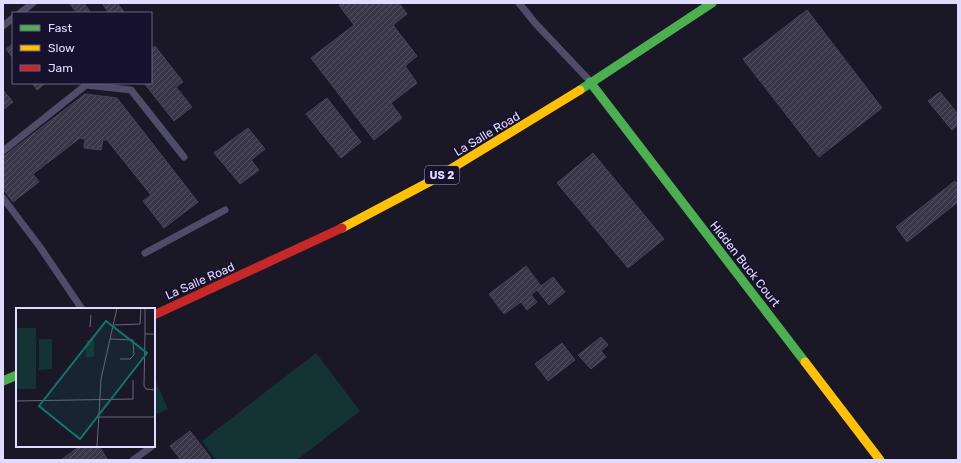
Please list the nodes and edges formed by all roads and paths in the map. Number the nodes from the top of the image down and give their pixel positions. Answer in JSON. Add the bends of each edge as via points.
{"nodes":[{"id":1,"x":33,"y":3,"type":"edge"},
{"id":2,"x":519,"y":3,"type":"edge"},
{"id":3,"x":712,"y":3,"type":"edge"},
{"id":4,"x":21,"y":12,"type":"edge"},
{"id":5,"x":12,"y":19,"type":"edge"},
{"id":6,"x":3,"y":26,"type":"edge"},
{"id":7,"x":590,"y":82,"type":"junction"},
{"id":8,"x":3,"y":151,"type":"edge"},
{"id":9,"x":184,"y":156,"type":"dead end"},
{"id":10,"x":3,"y":198,"type":"edge"},
{"id":11,"x":225,"y":210,"type":"dead end"},
{"id":12,"x":145,"y":253,"type":"dead end"},
{"id":13,"x":81,"y":308,"type":"edge"},
{"id":14,"x":155,"y":314,"type":"edge"},
{"id":15,"x":16,"y":375,"type":"edge"},
{"id":16,"x":3,"y":381,"type":"edge"},
{"id":17,"x":151,"y":447,"type":"edge"},
{"id":18,"x":132,"y":460,"type":"edge"},
{"id":19,"x":880,"y":460,"type":"edge"}],
"edges":[{"from":1,"to":4,"type":"lane"},
{"from":2,"to":7,"type":"lane"},
{"from":3,"to":7,"type":"main road","name":"La Salle Road","number":"US 2"},
{"from":5,"to":6,"type":"lane"},
{"from":7,"to":14,"type":"main road","name":"La Salle Road","number":"US 2","via":[[499,142],[395,201],[336,231]]},
{"from":7,"to":19,"type":"main road","name":"Hidden Buck Court"},
{"from":8,"to":9,"type":"lane","via":[[86,85],[130,90]]},
{"from":10,"to":13,"type":"lane"},
{"from":11,"to":12,"type":"lane"},
{"from":15,"to":16,"type":"main road"},
{"from":17,"to":18,"type":"lane"}]}
